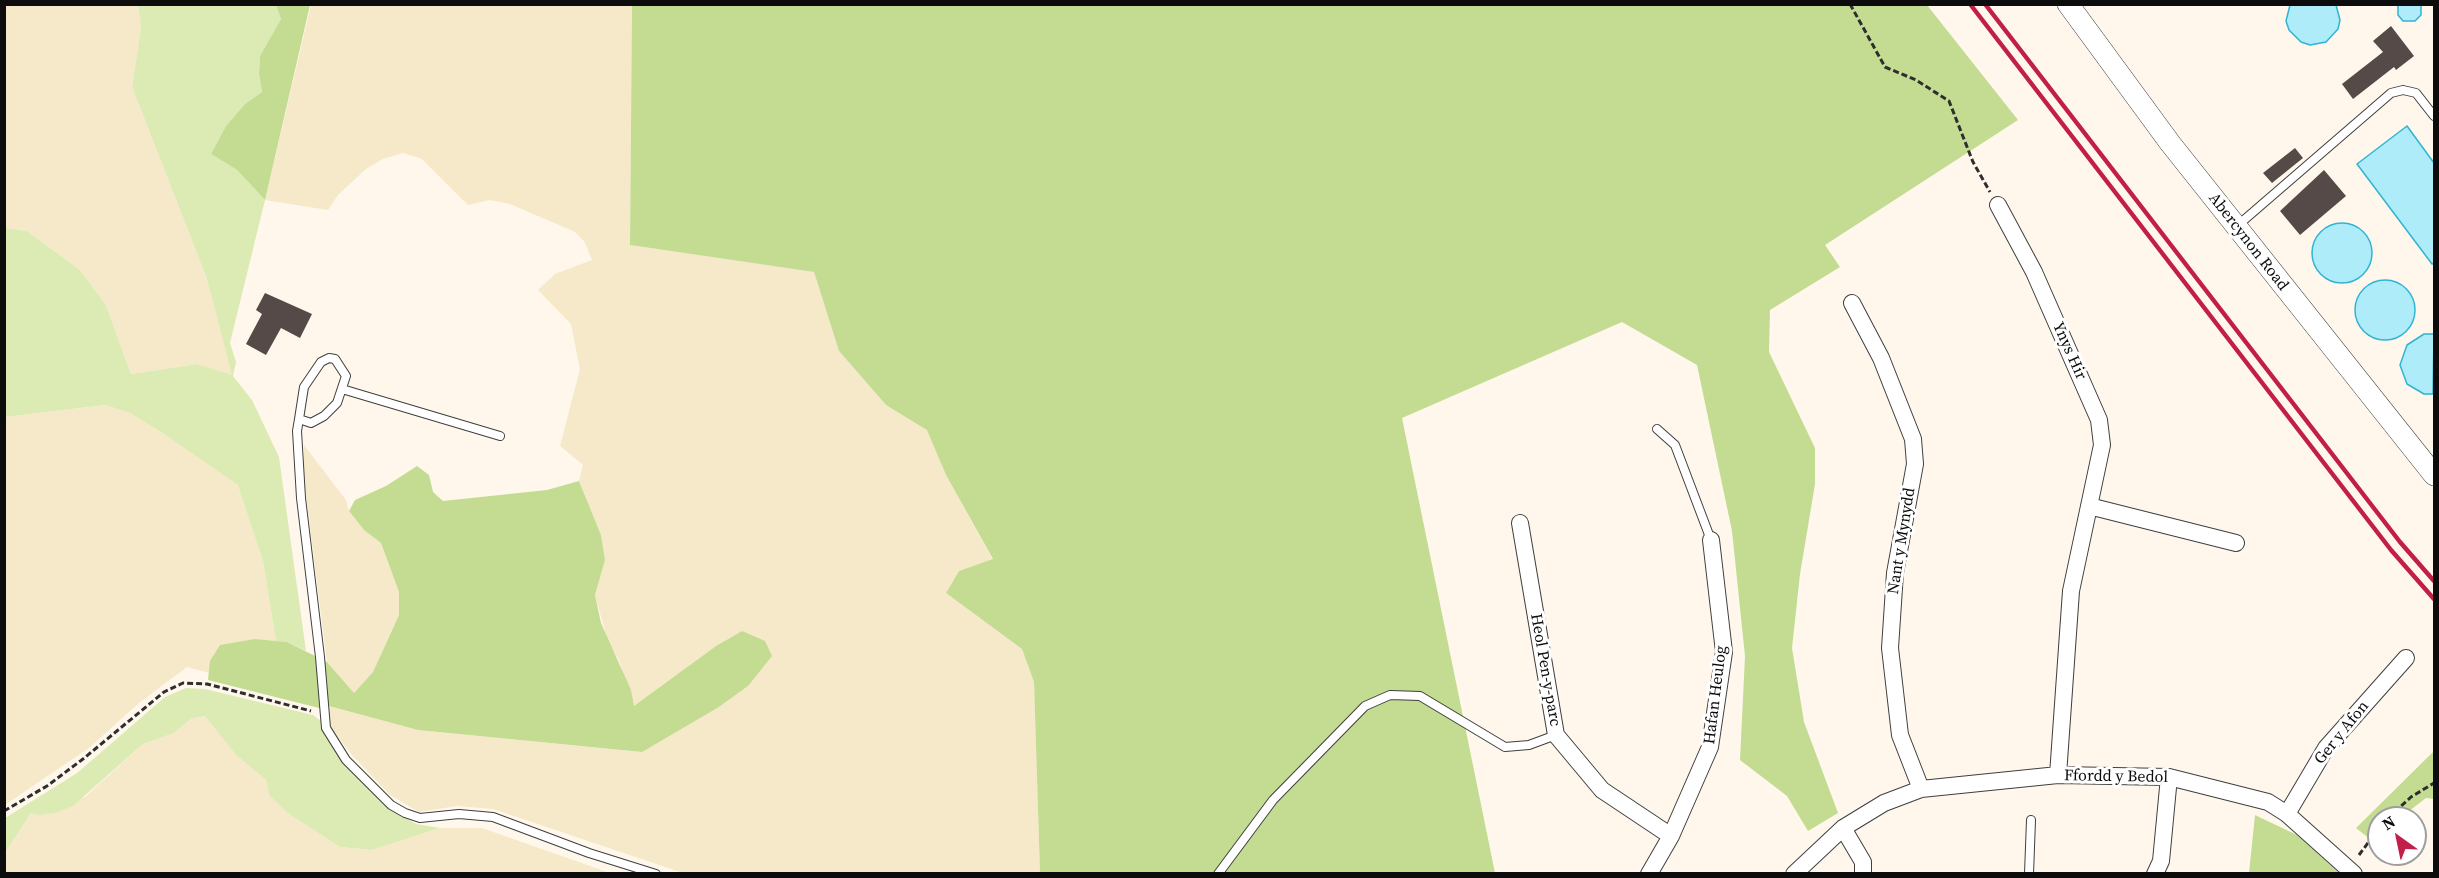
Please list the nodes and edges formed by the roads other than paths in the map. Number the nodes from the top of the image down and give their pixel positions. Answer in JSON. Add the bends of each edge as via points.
{"nodes":[{"id":1,"x":2068,"y":4,"type":"edge"},
{"id":2,"x":2434,"y":116,"type":"edge"},
{"id":3,"x":1998,"y":205,"type":"road end"},
{"id":4,"x":2236,"y":227,"type":"junction"},
{"id":5,"x":1852,"y":303,"type":"dead end"},
{"id":6,"x":342,"y":389,"type":"junction"},
{"id":7,"x":298,"y":419,"type":"junction"},
{"id":8,"x":1657,"y":429,"type":"dead end"},
{"id":9,"x":500,"y":436,"type":"dead end"},
{"id":10,"x":2434,"y":475,"type":"edge"},
{"id":11,"x":2089,"y":506,"type":"junction"},
{"id":12,"x":1520,"y":523,"type":"dead end"},
{"id":13,"x":1711,"y":540,"type":"joint"},
{"id":14,"x":2236,"y":543,"type":"dead end"},
{"id":15,"x":2406,"y":658,"type":"dead end"},
{"id":16,"x":1556,"y":735,"type":"junction"},
{"id":17,"x":2058,"y":775,"type":"junction"},
{"id":18,"x":2169,"y":777,"type":"junction"},
{"id":19,"x":1921,"y":789,"type":"junction"},
{"id":20,"x":2287,"y":814,"type":"junction"},
{"id":21,"x":2031,"y":820,"type":"dead end"},
{"id":22,"x":1843,"y":828,"type":"junction"},
{"id":23,"x":1671,"y":836,"type":"junction"},
{"id":24,"x":2352,"y":872,"type":"edge"},
{"id":25,"x":656,"y":873,"type":"edge"},
{"id":26,"x":1218,"y":873,"type":"edge"},
{"id":27,"x":1649,"y":873,"type":"edge"},
{"id":28,"x":1794,"y":873,"type":"edge"},
{"id":29,"x":1863,"y":873,"type":"edge"},
{"id":30,"x":2029,"y":873,"type":"edge"},
{"id":31,"x":2155,"y":873,"type":"edge"}],
"edges":[{"from":1,"to":4,"type":"street","name":"Abercynon Road"},
{"from":2,"to":4,"type":"lane","via":[[2416,93],[2391,93]]},
{"from":3,"to":11,"type":"street","name":"Ynys Hir","via":[[2034,272],[2099,420],[2102,446]]},
{"from":4,"to":10,"type":"street","name":"Abercynon Road"},
{"from":5,"to":19,"type":"street","name":"Nant y Mynydd","via":[[1881,358],[1913,440],[1915,464],[1895,573],[1890,648],[1900,735]]},
{"from":6,"to":7,"type":"lane","via":[[338,403],[324,416],[311,423]]},
{"from":6,"to":7,"type":"lane","via":[[346,376],[335,358],[329,358],[314,370],[304,387]]},
{"from":6,"to":9,"type":"lane"},
{"from":7,"to":25,"type":"lane","via":[[301,498],[326,728],[346,760],[391,805],[405,813],[420,818],[459,814],[493,817]]},
{"from":8,"to":13,"type":"lane","via":[[1675,445]]},
{"from":11,"to":14,"type":"street"},
{"from":11,"to":17,"type":"street","name":"Ynys Hir","via":[[2071,591]]},
{"from":12,"to":16,"type":"street","name":"Heol Pen-y-parc"},
{"from":13,"to":23,"type":"street","name":"Hafan Heulog","via":[[1724,652],[1710,747]]},
{"from":15,"to":20,"type":"street","name":"Ger y Afon","via":[[2326,748]]},
{"from":16,"to":23,"type":"street","name":"Heol Pen-y-parc","via":[[1602,790]]},
{"from":16,"to":26,"type":"lane","via":[[1529,745],[1505,747],[1420,696],[1390,695],[1365,706],[1273,800]]},
{"from":17,"to":18,"type":"street","name":"Ffordd y Bedol"},
{"from":17,"to":19,"type":"street","name":"Ffordd y Bedol"},
{"from":18,"to":20,"type":"street","name":"Ffordd y Bedol","via":[[2268,802]]},
{"from":18,"to":31,"type":"street","via":[[2161,861]]},
{"from":19,"to":22,"type":"street","name":"Ffordd y Bedol","via":[[1884,803]]},
{"from":20,"to":24,"type":"street","name":"Ffordd y Bedol"},
{"from":21,"to":30,"type":"lane"},
{"from":22,"to":28,"type":"street","name":"Ffordd y Bedol"},
{"from":22,"to":29,"type":"street","via":[[1863,862]]},
{"from":23,"to":27,"type":"street","name":"Hafan Heulog"}]}
